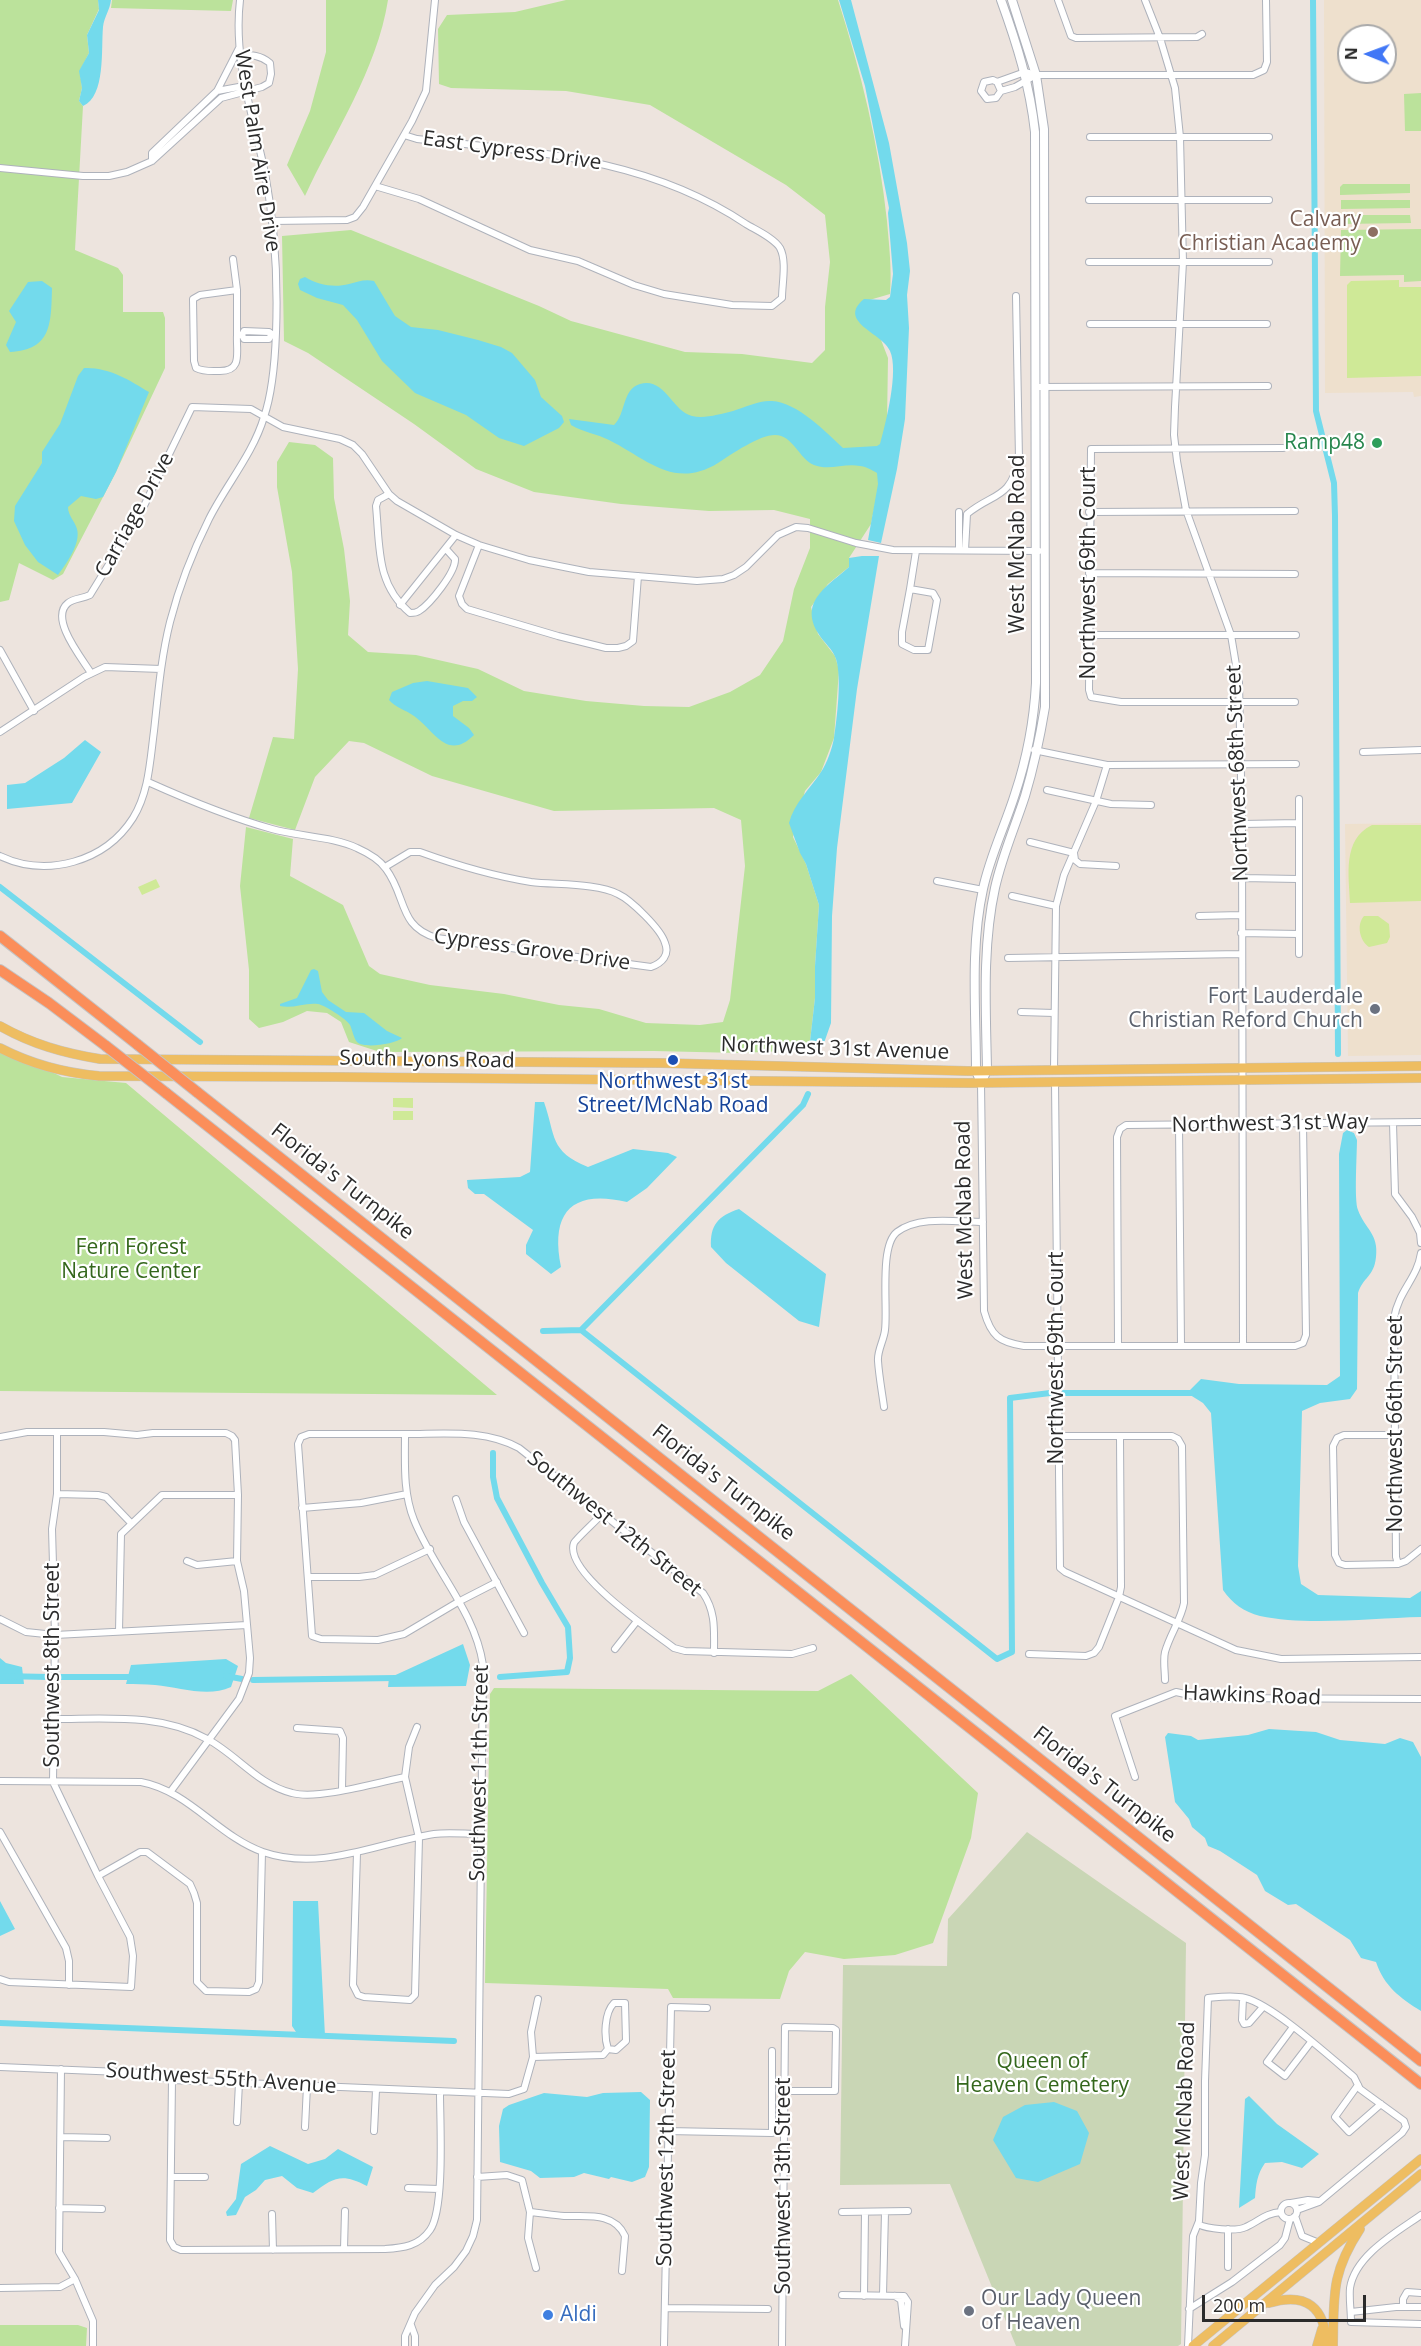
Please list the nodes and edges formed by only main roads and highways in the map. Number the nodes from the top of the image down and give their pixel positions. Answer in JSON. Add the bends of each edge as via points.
{"nodes":[{"id":1,"x":1001,"y":0,"type":"edge"},
{"id":2,"x":1012,"y":0,"type":"edge"},
{"id":3,"x":0,"y":936,"type":"edge"},
{"id":4,"x":0,"y":970,"type":"edge"},
{"id":5,"x":0,"y":1026,"type":"edge"},
{"id":6,"x":0,"y":1048,"type":"edge"},
{"id":7,"x":481,"y":1063,"type":"junction"},
{"id":8,"x":1421,"y":1066,"type":"edge"},
{"id":9,"x":987,"y":1070,"type":"junction"},
{"id":10,"x":976,"y":1071,"type":"junction"},
{"id":11,"x":1421,"y":1078,"type":"edge"},
{"id":12,"x":482,"y":1079,"type":"junction"},
{"id":13,"x":859,"y":1083,"type":"joint"},
{"id":14,"x":981,"y":1083,"type":"junction"},
{"id":15,"x":1421,"y":2061,"type":"edge"},
{"id":16,"x":1421,"y":2084,"type":"edge"},
{"id":17,"x":1421,"y":2159,"type":"edge"},
{"id":18,"x":1421,"y":2174,"type":"edge"},
{"id":19,"x":1367,"y":2219,"type":"junction"},
{"id":20,"x":1263,"y":2304,"type":"junction"},
{"id":21,"x":1323,"y":2324,"type":"junction"},
{"id":22,"x":1193,"y":2346,"type":"edge"},
{"id":23,"x":1214,"y":2346,"type":"edge"},
{"id":24,"x":1317,"y":2346,"type":"edge"},
{"id":25,"x":1326,"y":2346,"type":"edge"},
{"id":26,"x":1333,"y":2346,"type":"edge"}],
"edges":[{"from":1,"to":10,"type":"main road","name":"West McNab Road","via":[[1026,76],[1035,144],[1036,683],[1028,748],[983,890],[976,936]]},
{"from":2,"to":9,"type":"main road","name":"West McNab Road","via":[[1036,75],[1044,129],[1045,707],[1038,750],[1002,861],[990,913]]},
{"from":3,"to":15,"type":"highway","name":"Florida's Turnpike","bridge":true},
{"from":4,"to":16,"type":"highway","name":"Florida's Turnpike","bridge":true,"via":[[166,1093]]},
{"from":5,"to":7,"type":"main road","name":"Northwest 31st Avenue","via":[[25,1040],[100,1059]]},
{"from":6,"to":12,"type":"main road","name":"South Lyons Road","via":[[38,1064],[99,1076]]},
{"from":7,"to":10,"type":"main road","name":"Northwest 31st Avenue"},
{"from":7,"to":12,"type":"main road"},
{"from":8,"to":9,"type":"main road","name":"Northwest 31st Avenue"},
{"from":9,"to":10,"type":"main road","name":"Northwest 31st Avenue"},
{"from":9,"to":14,"type":"main road","name":"West McNab Road"},
{"from":10,"to":14,"type":"main road","name":"West McNab Road"},
{"from":11,"to":14,"type":"main road","name":"Northwest 31st Avenue"},
{"from":12,"to":13,"type":"main road","name":"South Lyons Road"},
{"from":13,"to":14,"type":"main road","name":"Northwest 31st Avenue"},
{"from":17,"to":22,"type":"main road"},
{"from":18,"to":19,"type":"main road"},
{"from":19,"to":20,"type":"main road"},
{"from":19,"to":26,"type":"main road","via":[[1347,2248],[1338,2271]]},
{"from":20,"to":21,"type":"main road","via":[[1298,2299],[1314,2308]]},
{"from":20,"to":23,"type":"main road"},
{"from":21,"to":24,"type":"main road"},
{"from":21,"to":25,"type":"main road"}]}
